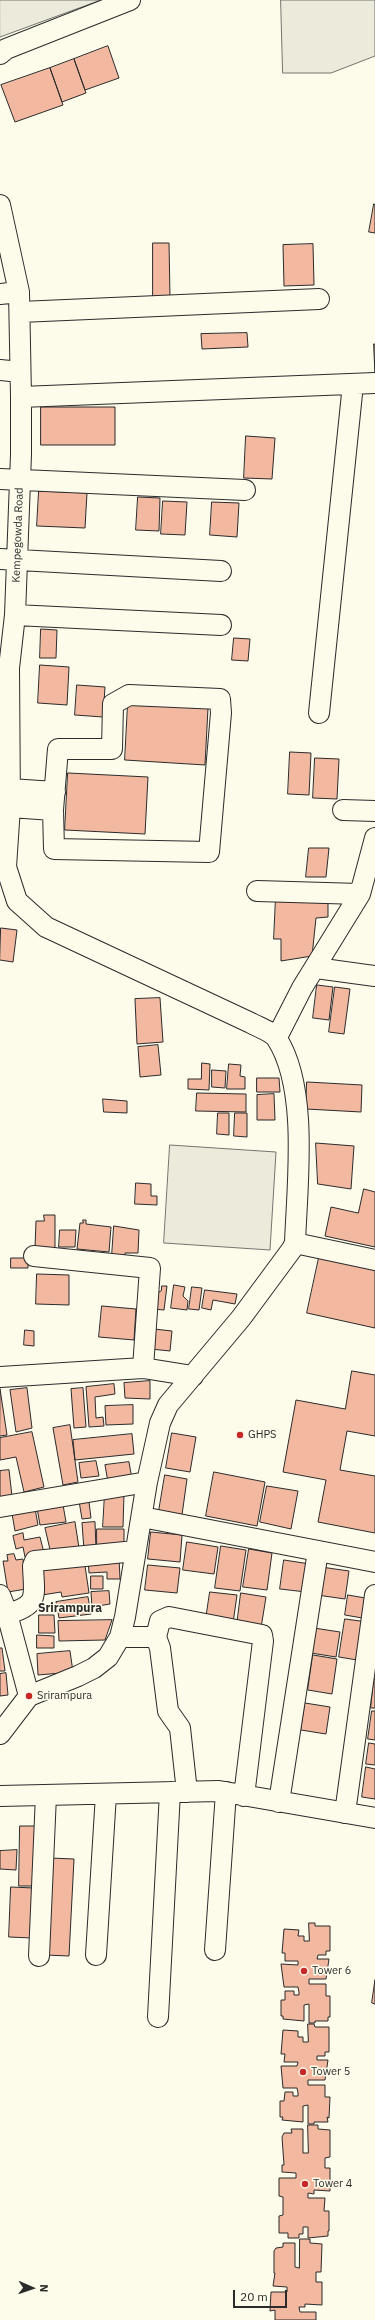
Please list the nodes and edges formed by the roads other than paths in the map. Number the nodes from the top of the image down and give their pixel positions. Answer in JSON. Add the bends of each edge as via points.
{"nodes":[{"id":1,"x":130,"y":0,"type":"edge"},
{"id":2,"x":0,"y":54,"type":"edge"},
{"id":3,"x":0,"y":205,"type":"edge"},
{"id":4,"x":19,"y":292,"type":"junction"},
{"id":5,"x":0,"y":294,"type":"edge"},
{"id":6,"x":319,"y":299,"type":"dead end"},
{"id":7,"x":20,"y":312,"type":"junction"},
{"id":8,"x":0,"y":370,"type":"edge"},
{"id":9,"x":20,"y":372,"type":"junction"},
{"id":10,"x":375,"y":383,"type":"edge"},
{"id":11,"x":353,"y":384,"type":"junction"},
{"id":12,"x":21,"y":397,"type":"junction"},
{"id":13,"x":0,"y":479,"type":"edge"},
{"id":14,"x":20,"y":481,"type":"junction"},
{"id":15,"x":245,"y":490,"type":"dead end"},
{"id":16,"x":9,"y":560,"type":"edge"},
{"id":17,"x":221,"y":571,"type":"dead end"},
{"id":18,"x":15,"y":615,"type":"junction"},
{"id":19,"x":221,"y":625,"type":"dead end"},
{"id":20,"x":5,"y":667,"type":"edge"},
{"id":21,"x":318,"y":713,"type":"dead end"},
{"id":22,"x":5,"y":728,"type":"edge"},
{"id":23,"x":10,"y":798,"type":"junction"},
{"id":24,"x":54,"y":801,"type":"junction"},
{"id":25,"x":343,"y":810,"type":"dead end"},
{"id":26,"x":375,"y":811,"type":"edge"},
{"id":27,"x":375,"y":838,"type":"edge"},
{"id":28,"x":6,"y":890,"type":"edge"},
{"id":29,"x":256,"y":891,"type":"dead end"},
{"id":30,"x":360,"y":894,"type":"junction"},
{"id":31,"x":316,"y":968,"type":"junction"},
{"id":32,"x":375,"y":976,"type":"edge"},
{"id":33,"x":277,"y":1037,"type":"junction"},
{"id":34,"x":295,"y":1243,"type":"junction"},
{"id":35,"x":34,"y":1256,"type":"dead end"},
{"id":36,"x":375,"y":1260,"type":"edge"},
{"id":37,"x":143,"y":1368,"type":"junction"},
{"id":38,"x":193,"y":1376,"type":"junction"},
{"id":39,"x":0,"y":1377,"type":"edge"},
{"id":40,"x":146,"y":1482,"type":"junction"},
{"id":41,"x":0,"y":1507,"type":"edge"},
{"id":42,"x":142,"y":1517,"type":"junction"},
{"id":43,"x":135,"y":1551,"type":"junction"},
{"id":44,"x":318,"y":1551,"type":"junction"},
{"id":45,"x":375,"y":1562,"type":"edge"},
{"id":46,"x":0,"y":1595,"type":"edge"},
{"id":47,"x":375,"y":1595,"type":"edge"},
{"id":48,"x":7,"y":1614,"type":"junction"},
{"id":49,"x":120,"y":1637,"type":"junction"},
{"id":50,"x":156,"y":1637,"type":"junction"},
{"id":51,"x":29,"y":1696,"type":"junction"},
{"id":52,"x":0,"y":1734,"type":"edge"},
{"id":53,"x":179,"y":1792,"type":"junction"},
{"id":54,"x":106,"y":1794,"type":"junction"},
{"id":55,"x":235,"y":1794,"type":"junction"},
{"id":56,"x":46,"y":1795,"type":"junction"},
{"id":57,"x":0,"y":1796,"type":"edge"},
{"id":58,"x":279,"y":1802,"type":"junction"},
{"id":59,"x":345,"y":1813,"type":"junction"},
{"id":60,"x":375,"y":1818,"type":"edge"},
{"id":61,"x":215,"y":1950,"type":"dead end"},
{"id":62,"x":96,"y":1955,"type":"dead end"},
{"id":63,"x":39,"y":1956,"type":"dead end"},
{"id":64,"x":158,"y":2017,"type":"dead end"}],
"edges":[{"from":1,"to":2,"type":"street","via":[[6,49]]},
{"from":3,"to":4,"type":"street","name":"Kempegowda Road"},
{"from":4,"to":5,"type":"street"},
{"from":4,"to":7,"type":"street","name":"Kempegowda Road"},
{"from":6,"to":7,"type":"street"},
{"from":7,"to":9,"type":"street","name":"Kempegowda Road"},
{"from":8,"to":9,"type":"street"},
{"from":9,"to":12,"type":"street","name":"Kempegowda Road"},
{"from":10,"to":11,"type":"street"},
{"from":11,"to":12,"type":"street"},
{"from":11,"to":21,"type":"street"},
{"from":12,"to":14,"type":"street","name":"Kempegowda Road"},
{"from":13,"to":14,"type":"street"},
{"from":14,"to":15,"type":"street"},
{"from":14,"to":16,"type":"street","name":"Kempegowda Road"},
{"from":16,"to":17,"type":"street"},
{"from":16,"to":18,"type":"street","name":"Kempegowda Road"},
{"from":18,"to":19,"type":"street"},
{"from":18,"to":20,"type":"street","name":"Kempegowda Road"},
{"from":20,"to":22,"type":"street","name":"Kempegowda Road"},
{"from":22,"to":23,"type":"street","name":"Kempegowda Road"},
{"from":23,"to":24,"type":"street"},
{"from":23,"to":28,"type":"street","name":"Kempegowda Road"},
{"from":24,"to":24,"type":"street","via":[[58,749],[112,749],[113,704],[129,695],[220,699],[221,713],[209,852],[54,849]]},
{"from":25,"to":26,"type":"street"},
{"from":27,"to":30,"type":"street"},
{"from":28,"to":33,"type":"street","via":[[46,927]]},
{"from":29,"to":30,"type":"street"},
{"from":30,"to":31,"type":"street"},
{"from":31,"to":32,"type":"street"},
{"from":31,"to":33,"type":"street"},
{"from":33,"to":34,"type":"street","via":[[292,1071],[299,1134]]},
{"from":34,"to":36,"type":"street"},
{"from":34,"to":38,"type":"street","via":[[241,1318]]},
{"from":35,"to":37,"type":"street","via":[[150,1268]]},
{"from":37,"to":38,"type":"street"},
{"from":37,"to":39,"type":"street"},
{"from":38,"to":40,"type":"street","via":[[168,1405],[160,1423]]},
{"from":40,"to":41,"type":"street"},
{"from":40,"to":42,"type":"street"},
{"from":42,"to":43,"type":"street"},
{"from":42,"to":44,"type":"street"},
{"from":43,"to":48,"type":"street","via":[[35,1561],[32,1601],[28,1607]]},
{"from":43,"to":49,"type":"street"},
{"from":44,"to":45,"type":"street"},
{"from":44,"to":58,"type":"street"},
{"from":46,"to":48,"type":"street"},
{"from":47,"to":59,"type":"street"},
{"from":48,"to":51,"type":"street"},
{"from":49,"to":50,"type":"street"},
{"from":49,"to":51,"type":"street","via":[[108,1657],[94,1668]]},
{"from":50,"to":53,"type":"street","via":[[160,1648],[168,1710],[180,1728]]},
{"from":50,"to":55,"type":"street","via":[[160,1621],[168,1616],[262,1635]]},
{"from":51,"to":52,"type":"street"},
{"from":53,"to":54,"type":"street"},
{"from":53,"to":55,"type":"street"},
{"from":53,"to":64,"type":"street"},
{"from":54,"to":56,"type":"street"},
{"from":54,"to":62,"type":"street"},
{"from":55,"to":58,"type":"street"},
{"from":55,"to":61,"type":"street"},
{"from":56,"to":57,"type":"street"},
{"from":56,"to":63,"type":"street"},
{"from":58,"to":59,"type":"street"},
{"from":59,"to":60,"type":"street"}]}
